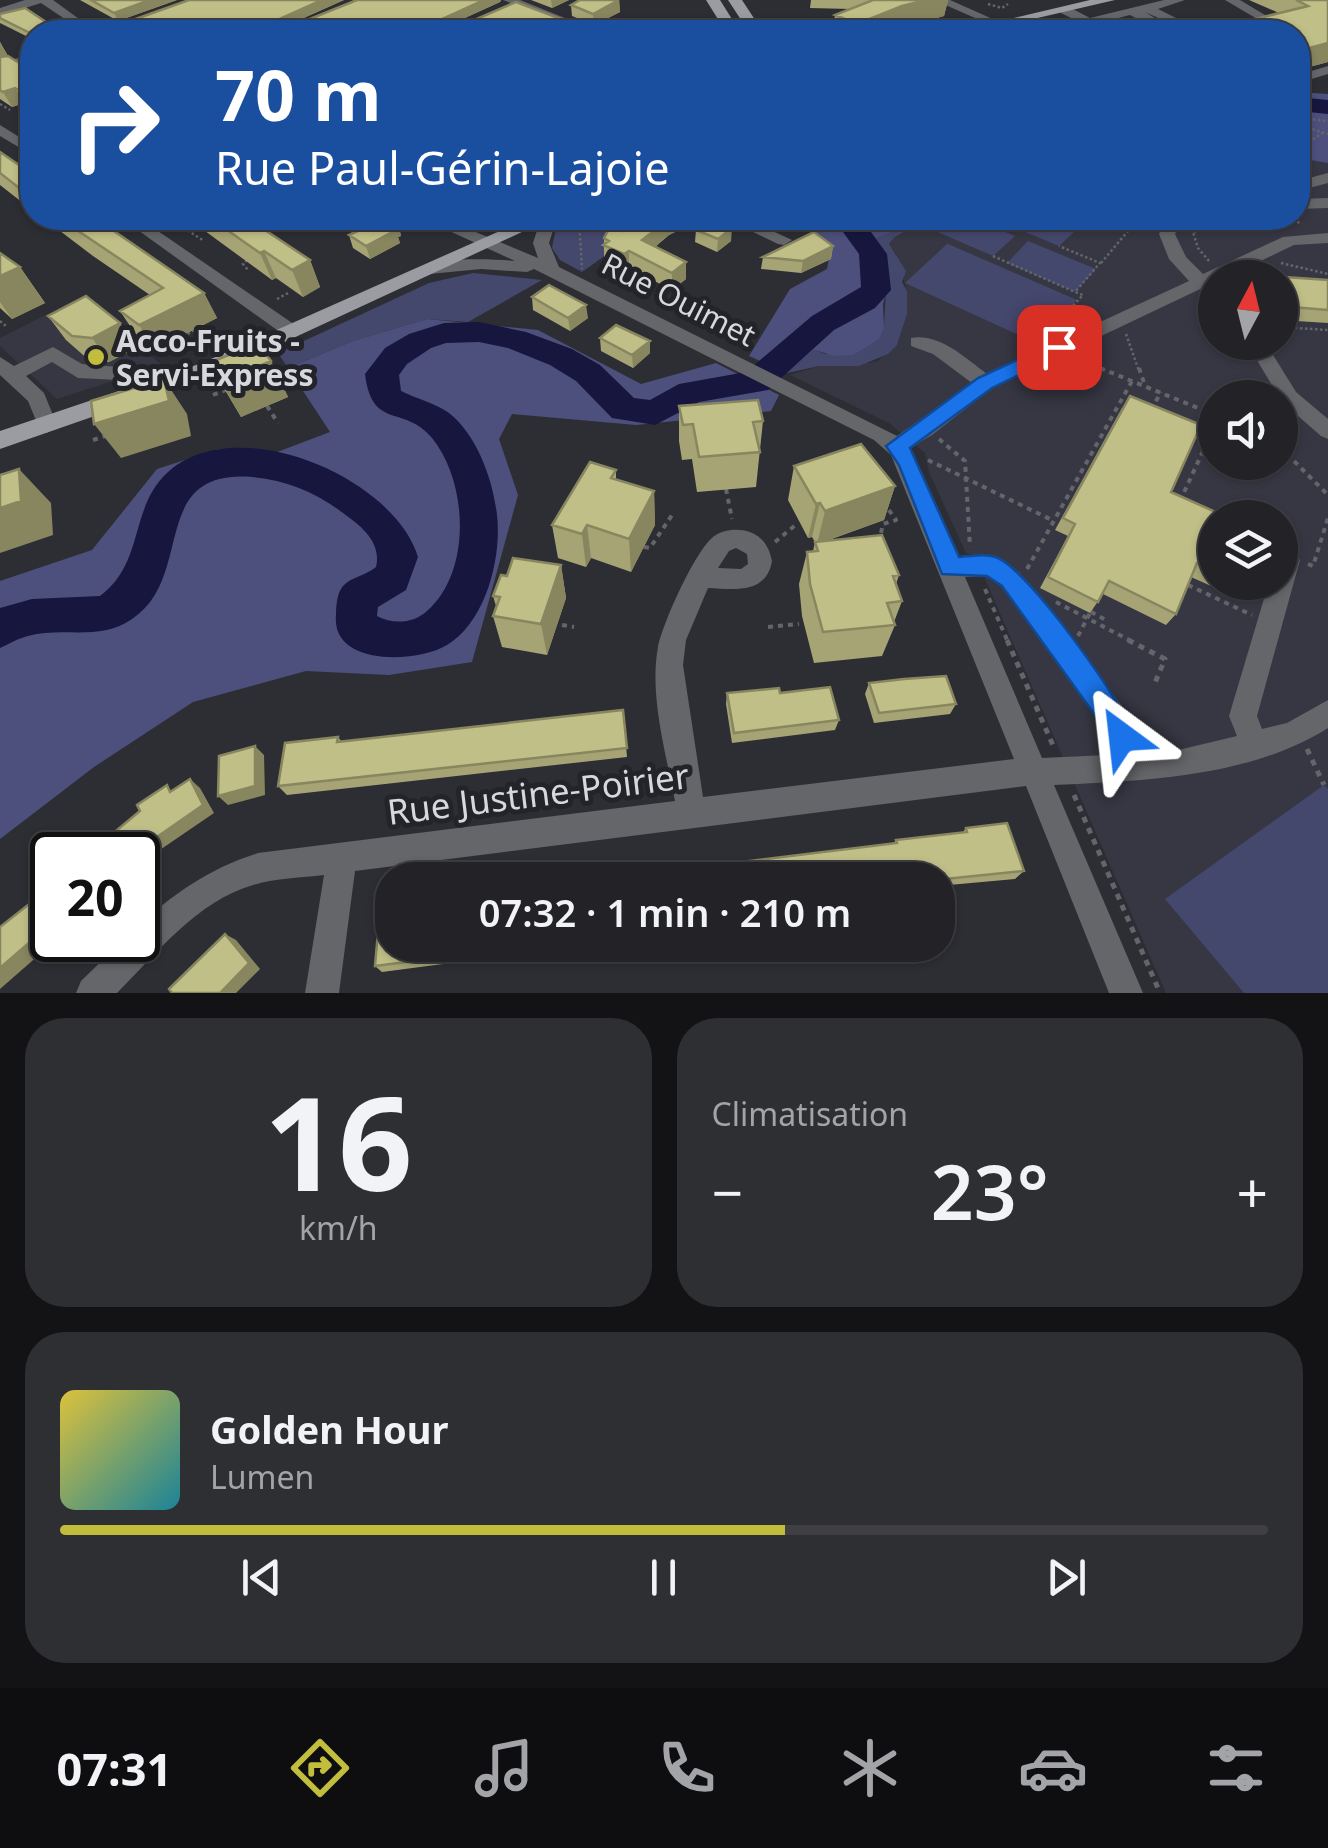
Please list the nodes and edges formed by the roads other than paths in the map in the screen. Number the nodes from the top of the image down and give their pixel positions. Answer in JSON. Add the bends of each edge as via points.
{"nodes":[{"id":1,"x":37,"y":0,"type":"edge"},
{"id":2,"x":45,"y":0,"type":"edge"},
{"id":3,"x":199,"y":0,"type":"edge"},
{"id":4,"x":940,"y":0,"type":"edge"},
{"id":5,"x":1179,"y":0,"type":"edge"},
{"id":6,"x":1231,"y":0,"type":"edge"},
{"id":7,"x":513,"y":1,"type":"edge"},
{"id":8,"x":1100,"y":1,"type":"edge"},
{"id":9,"x":574,"y":6,"type":"edge"},
{"id":10,"x":1146,"y":8,"type":"junction"},
{"id":11,"x":1065,"y":10,"type":"junction"},
{"id":12,"x":0,"y":12,"type":"edge"},
{"id":13,"x":1131,"y":12,"type":"junction"},
{"id":14,"x":492,"y":14,"type":"edge"},
{"id":15,"x":552,"y":16,"type":"junction"},
{"id":16,"x":74,"y":20,"type":"edge"},
{"id":17,"x":141,"y":20,"type":"edge"},
{"id":18,"x":562,"y":20,"type":"edge"},
{"id":19,"x":990,"y":20,"type":"edge"},
{"id":20,"x":1019,"y":20,"type":"edge"},
{"id":21,"x":1095,"y":20,"type":"joint"},
{"id":22,"x":1148,"y":20,"type":"edge"},
{"id":23,"x":1172,"y":20,"type":"edge"},
{"id":24,"x":1267,"y":20,"type":"edge"},
{"id":25,"x":146,"y":230,"type":"edge"},
{"id":26,"x":457,"y":230,"type":"edge"},
{"id":27,"x":518,"y":230,"type":"edge"},
{"id":28,"x":544,"y":230,"type":"edge"},
{"id":29,"x":760,"y":230,"type":"edge"},
{"id":30,"x":1169,"y":230,"type":"edge"},
{"id":31,"x":1328,"y":238,"type":"edge"},
{"id":32,"x":784,"y":240,"type":"dead end"},
{"id":33,"x":487,"y":243,"type":"junction"},
{"id":34,"x":1247,"y":260,"type":"edge"},
{"id":35,"x":551,"y":269,"type":"junction"},
{"id":36,"x":425,"y":271,"type":"junction"},
{"id":37,"x":1198,"y":279,"type":"edge"},
{"id":38,"x":1198,"y":280,"type":"edge"},
{"id":39,"x":291,"y":331,"type":"junction"},
{"id":40,"x":918,"y":342,"type":"dead end"},
{"id":41,"x":1265,"y":360,"type":"edge"},
{"id":42,"x":6,"y":370,"type":"edge"},
{"id":43,"x":985,"y":383,"type":"junction"},
{"id":44,"x":143,"y":393,"type":"junction"},
{"id":45,"x":47,"y":425,"type":"junction"},
{"id":46,"x":1328,"y":432,"type":"edge"},
{"id":47,"x":0,"y":440,"type":"edge"},
{"id":48,"x":896,"y":446,"type":"junction"},
{"id":49,"x":961,"y":561,"type":"junction"},
{"id":50,"x":702,"y":577,"type":"dead end"},
{"id":51,"x":1276,"y":600,"type":"edge"},
{"id":52,"x":1328,"y":712,"type":"edge"},
{"id":53,"x":1255,"y":745,"type":"junction"},
{"id":54,"x":1045,"y":760,"type":"junction"},
{"id":55,"x":1121,"y":766,"type":"junction"},
{"id":56,"x":691,"y":811,"type":"junction"},
{"id":57,"x":342,"y":856,"type":"junction"},
{"id":58,"x":93,"y":993,"type":"edge"},
{"id":59,"x":322,"y":993,"type":"edge"},
{"id":60,"x":1126,"y":993,"type":"edge"}],
"edges":[{"from":1,"to":12,"type":"street"},
{"from":2,"to":16,"type":"street"},
{"from":3,"to":17,"type":"street"},
{"from":4,"to":19,"type":"street"},
{"from":5,"to":10,"type":"street"},
{"from":6,"to":24,"type":"street"},
{"from":7,"to":14,"type":"street"},
{"from":7,"to":15,"type":"street"},
{"from":8,"to":11,"type":"main road"},
{"from":9,"to":15,"type":"street"},
{"from":10,"to":13,"type":"street"},
{"from":10,"to":23,"type":"street"},
{"from":11,"to":20,"type":"main road"},
{"from":11,"to":21,"type":"street"},
{"from":13,"to":21,"type":"street"},
{"from":13,"to":22,"type":"street"},
{"from":15,"to":18,"type":"street"},
{"from":25,"to":39,"type":"street"},
{"from":26,"to":33,"type":"street","name":"Rue Ouimet"},
{"from":27,"to":33,"type":"main road"},
{"from":28,"to":35,"type":"street"},
{"from":29,"to":32,"type":"street"},
{"from":30,"to":37,"type":"street","via":[[1178,260]]},
{"from":31,"to":34,"type":"street","via":[[1297,239]]},
{"from":33,"to":35,"type":"street","name":"Rue Ouimet"},
{"from":33,"to":36,"type":"main road"},
{"from":35,"to":36,"type":"street","via":[[481,264]]},
{"from":35,"to":48,"type":"street","name":"Rue Ouimet"},
{"from":36,"to":39,"type":"main road"},
{"from":38,"to":43,"type":"street"},
{"from":39,"to":44,"type":"main road"},
{"from":40,"to":43,"type":"street","via":[[940,349]]},
{"from":41,"to":46,"type":"street","via":[[1289,397]]},
{"from":42,"to":44,"type":"street","via":[[54,353],[78,371],[127,374]]},
{"from":42,"to":45,"type":"street","via":[[36,398]]},
{"from":43,"to":48,"type":"street"},
{"from":44,"to":45,"type":"main road"},
{"from":45,"to":47,"type":"main road"},
{"from":48,"to":49,"type":"street"},
{"from":49,"to":54,"type":"street"},
{"from":49,"to":55,"type":"street","via":[[991,566],[1010,579],[1114,719],[1122,737]]},
{"from":50,"to":56,"type":"street","via":[[670,653]]},
{"from":51,"to":53,"type":"street","via":[[1244,709],[1243,724]]},
{"from":52,"to":53,"type":"street","name":"Rue Justine-Poirier","via":[[1294,734]]},
{"from":53,"to":55,"type":"street","name":"Rue Justine-Poirier","via":[[1170,766]]},
{"from":54,"to":55,"type":"street","name":"Rue Justine-Poirier"},
{"from":54,"to":56,"type":"street","name":"Rue Justine-Poirier"},
{"from":54,"to":60,"type":"street"},
{"from":56,"to":57,"type":"street","name":"Rue Justine-Poirier"},
{"from":57,"to":58,"type":"street","name":"Rue Justine-Poirier","via":[[258,868],[213,886]]},
{"from":57,"to":59,"type":"street"}]}
